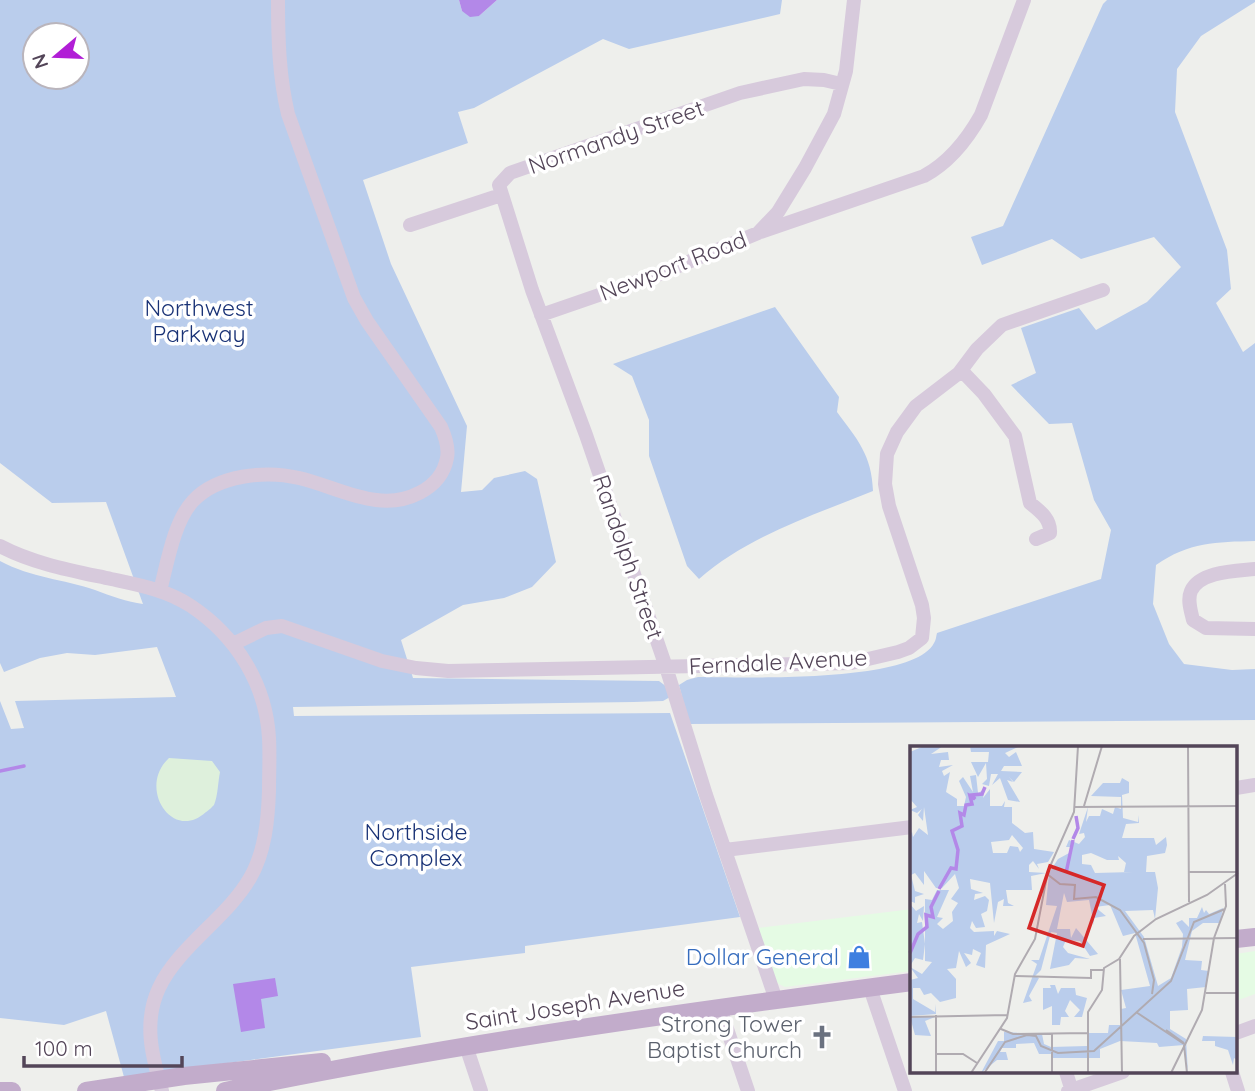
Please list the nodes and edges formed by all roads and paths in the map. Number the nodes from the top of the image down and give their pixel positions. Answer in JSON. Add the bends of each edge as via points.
{"nodes":[{"id":1,"x":278,"y":0,"type":"edge"},
{"id":2,"x":855,"y":0,"type":"edge"},
{"id":3,"x":1024,"y":0,"type":"edge"},
{"id":4,"x":841,"y":84,"type":"junction"},
{"id":5,"x":501,"y":195,"type":"junction"},
{"id":6,"x":410,"y":225,"type":"dead end"},
{"id":7,"x":758,"y":233,"type":"junction"},
{"id":8,"x":1103,"y":290,"type":"dead end"},
{"id":9,"x":541,"y":315,"type":"junction"},
{"id":10,"x":961,"y":370,"type":"junction"},
{"id":11,"x":1030,"y":503,"type":"junction"},
{"id":12,"x":1024,"y":520,"type":"dead end"},
{"id":13,"x":1036,"y":539,"type":"dead end"},
{"id":14,"x":0,"y":546,"type":"edge"},
{"id":15,"x":1255,"y":569,"type":"edge"},
{"id":16,"x":160,"y":591,"type":"junction"},
{"id":17,"x":1255,"y":629,"type":"edge"},
{"id":18,"x":233,"y":644,"type":"junction"},
{"id":19,"x":666,"y":667,"type":"junction"},
{"id":20,"x":910,"y":827,"type":"edge"},
{"id":21,"x":725,"y":850,"type":"junction"},
{"id":22,"x":910,"y":982,"type":"edge"},
{"id":23,"x":870,"y":988,"type":"junction"},
{"id":24,"x":776,"y":1000,"type":"junction"},
{"id":25,"x":720,"y":1008,"type":"junction"},
{"id":26,"x":1255,"y":1026,"type":"edge"},
{"id":27,"x":1238,"y":1032,"type":"edge"},
{"id":28,"x":466,"y":1046,"type":"junction"},
{"id":29,"x":1067,"y":1074,"type":"edge"},
{"id":30,"x":1118,"y":1074,"type":"edge"},
{"id":31,"x":1233,"y":1074,"type":"edge"},
{"id":32,"x":295,"y":1077,"type":"edge"},
{"id":33,"x":160,"y":1086,"type":"edge"},
{"id":34,"x":0,"y":1090,"type":"edge"},
{"id":35,"x":12,"y":1091,"type":"edge"},
{"id":36,"x":86,"y":1091,"type":"edge"},
{"id":37,"x":225,"y":1091,"type":"edge"},
{"id":38,"x":481,"y":1091,"type":"edge"},
{"id":39,"x":748,"y":1091,"type":"edge"},
{"id":40,"x":905,"y":1091,"type":"edge"},
{"id":41,"x":1071,"y":1091,"type":"edge"},
{"id":42,"x":1238,"y":1091,"type":"edge"}],
"edges":[{"from":1,"to":16,"type":"street","via":[[285,101],[354,298],[441,426],[447,457],[441,474],[411,498],[375,500],[279,475],[239,478],[208,489],[192,501],[183,516]]},
{"from":2,"to":4,"type":"street","name":"Newport Road"},
{"from":3,"to":7,"type":"street","via":[[981,115],[947,160],[924,176]]},
{"from":4,"to":5,"type":"street","name":"Normandy Street","via":[[804,79],[740,93],[510,173],[499,185]]},
{"from":4,"to":7,"type":"street","name":"Newport Road","via":[[834,114],[805,168],[778,212]]},
{"from":5,"to":6,"type":"street"},
{"from":5,"to":9,"type":"street","name":"Randolph Street"},
{"from":7,"to":9,"type":"street","name":"Newport Road","via":[[657,275]]},
{"from":8,"to":10,"type":"street","name":"Ferndale Avenue","via":[[1002,325]]},
{"from":9,"to":19,"type":"street","name":"Randolph Street"},
{"from":10,"to":11,"type":"street","via":[[1014,436]]},
{"from":10,"to":19,"type":"street","name":"Ferndale Avenue","via":[[916,406],[890,444],[886,463],[889,506],[925,618],[922,638],[898,652],[851,663]]},
{"from":11,"to":12,"type":"street"},
{"from":11,"to":13,"type":"street","via":[[1051,527],[1050,533]]},
{"from":14,"to":16,"type":"street","via":[[43,563]]},
{"from":15,"to":17,"type":"street","via":[[1207,578],[1197,583],[1189,601],[1193,620],[1206,628]]},
{"from":16,"to":18,"type":"street","via":[[192,607]]},
{"from":18,"to":19,"type":"street","name":"Ferndale Avenue","via":[[266,628],[282,626],[416,668]]},
{"from":18,"to":33,"type":"street","via":[[258,685],[266,710],[267,821],[251,878],[160,986],[151,1012],[150,1037]]},
{"from":19,"to":21,"type":"street","name":"Randolph Street"},
{"from":20,"to":21,"type":"street"},
{"from":21,"to":24,"type":"street","name":"Randolph Street"},
{"from":22,"to":23,"type":"main road","name":"Saint Joseph Avenue"},
{"from":23,"to":24,"type":"main road","name":"Saint Joseph Avenue"},
{"from":23,"to":40,"type":"street"},
{"from":24,"to":25,"type":"main road","name":"Saint Joseph Avenue"},
{"from":25,"to":28,"type":"main road","name":"Saint Joseph Avenue"},
{"from":25,"to":39,"type":"street"},
{"from":26,"to":27,"type":"street"},
{"from":28,"to":32,"type":"main road","name":"Saint Joseph Avenue"},
{"from":28,"to":38,"type":"street"},
{"from":29,"to":41,"type":"street"},
{"from":30,"to":41,"type":"street"},
{"from":31,"to":42,"type":"street"},
{"from":32,"to":33,"type":"main road","name":"Saint Joseph Avenue"},
{"from":32,"to":37,"type":"main road","name":"Saint Joseph Avenue"},
{"from":33,"to":36,"type":"main road","name":"Saint Joseph Avenue"},
{"from":34,"to":35,"type":"main road"}]}
